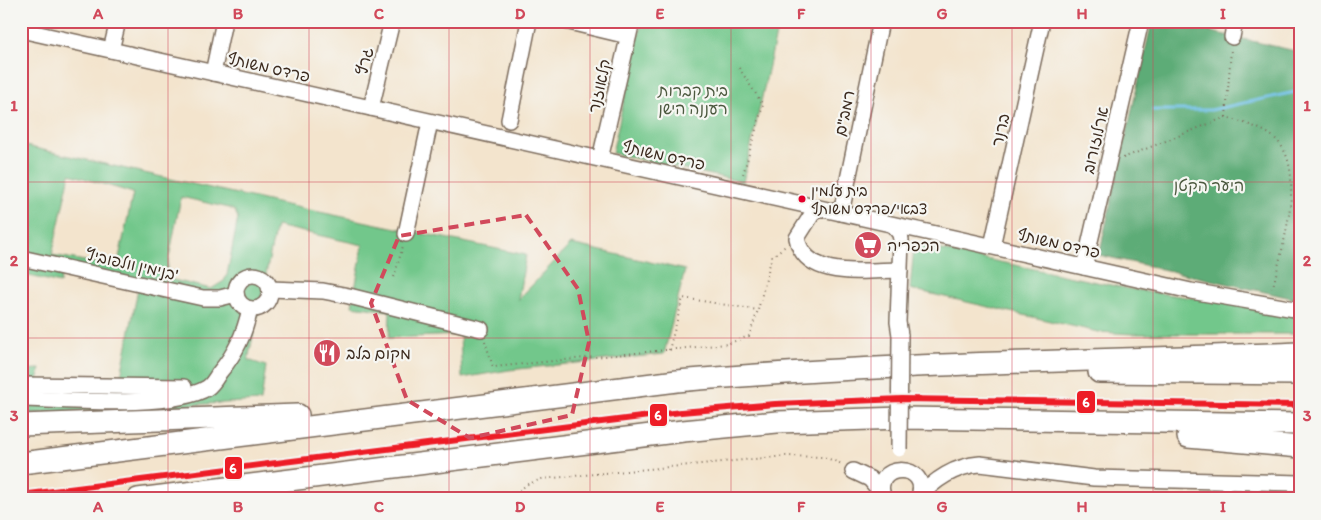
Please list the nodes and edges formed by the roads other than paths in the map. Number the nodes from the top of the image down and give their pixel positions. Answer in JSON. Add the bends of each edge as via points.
{"nodes":[{"id":1,"x":118,"y":21,"type":"edge"},
{"id":2,"x":224,"y":21,"type":"edge"},
{"id":3,"x":392,"y":21,"type":"edge"},
{"id":4,"x":529,"y":21,"type":"edge"},
{"id":5,"x":565,"y":21,"type":"edge"},
{"id":6,"x":881,"y":21,"type":"edge"},
{"id":7,"x":1042,"y":21,"type":"edge"},
{"id":8,"x":1141,"y":21,"type":"edge"},
{"id":9,"x":1235,"y":21,"type":"edge"},
{"id":10,"x":630,"y":29,"type":"edge"},
{"id":11,"x":21,"y":30,"type":"edge"},
{"id":12,"x":1232,"y":36,"type":"road end"},
{"id":13,"x":111,"y":50,"type":"junction"},
{"id":14,"x":213,"y":73,"type":"junction"},
{"id":15,"x":371,"y":108,"type":"junction"},
{"id":16,"x":509,"y":120,"type":"dead end"},
{"id":17,"x":430,"y":122,"type":"junction"},
{"id":18,"x":600,"y":159,"type":"junction"},
{"id":19,"x":816,"y":208,"type":"junction"},
{"id":20,"x":841,"y":213,"type":"junction"},
{"id":21,"x":893,"y":225,"type":"junction"},
{"id":22,"x":927,"y":232,"type":"junction"},
{"id":23,"x":406,"y":234,"type":"road end"},
{"id":24,"x":992,"y":246,"type":"junction"},
{"id":25,"x":21,"y":258,"type":"edge"},
{"id":26,"x":1084,"y":267,"type":"junction"},
{"id":27,"x":900,"y":270,"type":"junction"},
{"id":28,"x":270,"y":289,"type":"junction"},
{"id":29,"x":236,"y":294,"type":"junction"},
{"id":30,"x":250,"y":309,"type":"junction"},
{"id":31,"x":1300,"y":310,"type":"edge"},
{"id":32,"x":482,"y":329,"type":"road end"},
{"id":33,"x":900,"y":335,"type":"junction"},
{"id":34,"x":1300,"y":353,"type":"edge"},
{"id":35,"x":871,"y":367,"type":"junction"},
{"id":36,"x":222,"y":371,"type":"junction"},
{"id":37,"x":1300,"y":374,"type":"edge"},
{"id":38,"x":21,"y":385,"type":"edge"},
{"id":39,"x":21,"y":399,"type":"edge"},
{"id":40,"x":432,"y":411,"type":"junction"},
{"id":41,"x":846,"y":419,"type":"junction"},
{"id":42,"x":1300,"y":424,"type":"edge"},
{"id":43,"x":21,"y":425,"type":"edge"},
{"id":44,"x":1300,"y":447,"type":"edge"},
{"id":45,"x":899,"y":450,"type":"junction"},
{"id":46,"x":515,"y":451,"type":"junction"},
{"id":47,"x":21,"y":463,"type":"edge"},
{"id":48,"x":891,"y":473,"type":"junction"},
{"id":49,"x":912,"y":473,"type":"junction"},
{"id":50,"x":945,"y":475,"type":"junction"},
{"id":51,"x":1300,"y":482,"type":"edge"},
{"id":52,"x":883,"y":497,"type":"edge"},
{"id":53,"x":138,"y":499,"type":"edge"},
{"id":54,"x":214,"y":499,"type":"edge"},
{"id":55,"x":918,"y":499,"type":"edge"}],
"edges":[{"from":1,"to":13,"type":"street"},
{"from":2,"to":14,"type":"street"},
{"from":3,"to":15,"type":"street","name":"גרץ"},
{"from":4,"to":16,"type":"street"},
{"from":5,"to":10,"type":"street"},
{"from":6,"to":20,"type":"street","name":"רמב\"ם"},
{"from":7,"to":24,"type":"street","name":"ברנר"},
{"from":8,"to":26,"type":"street","name":"ארלוזורוב"},
{"from":9,"to":12,"type":"street"},
{"from":10,"to":18,"type":"street","name":"קלאוזנר"},
{"from":11,"to":13,"type":"street","name":"פרדס משותף"},
{"from":13,"to":14,"type":"street","name":"פרדס משותף"},
{"from":14,"to":15,"type":"street","name":"פרדס משותף"},
{"from":15,"to":17,"type":"street","name":"פרדס משותף"},
{"from":17,"to":18,"type":"street","name":"פרדס משותף"},
{"from":17,"to":23,"type":"street"},
{"from":18,"to":19,"type":"street","name":"פרדס משותף"},
{"from":19,"to":20,"type":"street","name":"פרדס משותף"},
{"from":19,"to":27,"type":"street","via":[[797,238],[798,248],[804,255],[833,269]]},
{"from":20,"to":21,"type":"street","name":"פרדס משותף"},
{"from":21,"to":22,"type":"street","name":"פרדס משותף"},
{"from":21,"to":27,"type":"street","via":[[901,240]]},
{"from":22,"to":24,"type":"street","name":"פרדס משותף"},
{"from":22,"to":33,"type":"street","via":[[909,247]]},
{"from":24,"to":26,"type":"street","name":"פרדס משותף"},
{"from":25,"to":29,"type":"street","name":"בנימין וולפוביץ'","via":[[203,298]]},
{"from":26,"to":31,"type":"street","name":"פרדס משותף","via":[[1191,291]]},
{"from":27,"to":33,"type":"street"},
{"from":28,"to":29,"type":"street","via":[[263,278],[252,275],[239,283]]},
{"from":28,"to":30,"type":"street","via":[[265,305]]},
{"from":28,"to":32,"type":"street","via":[[323,291]]},
{"from":29,"to":30,"type":"street","via":[[239,302]]},
{"from":30,"to":36,"type":"street","via":[[244,336]]},
{"from":33,"to":45,"type":"street","bridge":true},
{"from":34,"to":35,"type":"highway"},
{"from":35,"to":37,"type":"highway"},
{"from":35,"to":40,"type":"highway","via":[[678,380]]},
{"from":36,"to":38,"type":"street","via":[[211,379],[176,388]]},
{"from":36,"to":39,"type":"street","via":[[208,387],[176,399]]},
{"from":40,"to":43,"type":"highway"},
{"from":40,"to":47,"type":"highway"},
{"from":41,"to":42,"type":"highway"},
{"from":41,"to":44,"type":"highway","via":[[1194,437]]},
{"from":41,"to":46,"type":"highway","via":[[683,430]]},
{"from":45,"to":48,"type":"street"},
{"from":45,"to":49,"type":"street","via":[[905,467]]},
{"from":46,"to":53,"type":"highway"},
{"from":46,"to":54,"type":"highway"},
{"from":48,"to":49,"type":"street","via":[[901,470]]},
{"from":48,"to":52,"type":"street","via":[[882,486]]},
{"from":48,"to":52,"type":"street","via":[[853,471],[870,480]]},
{"from":49,"to":50,"type":"street"},
{"from":49,"to":55,"type":"street","via":[[919,483]]},
{"from":50,"to":51,"type":"street","via":[[965,466],[980,464],[1094,478]]},
{"from":50,"to":55,"type":"street"}]}
